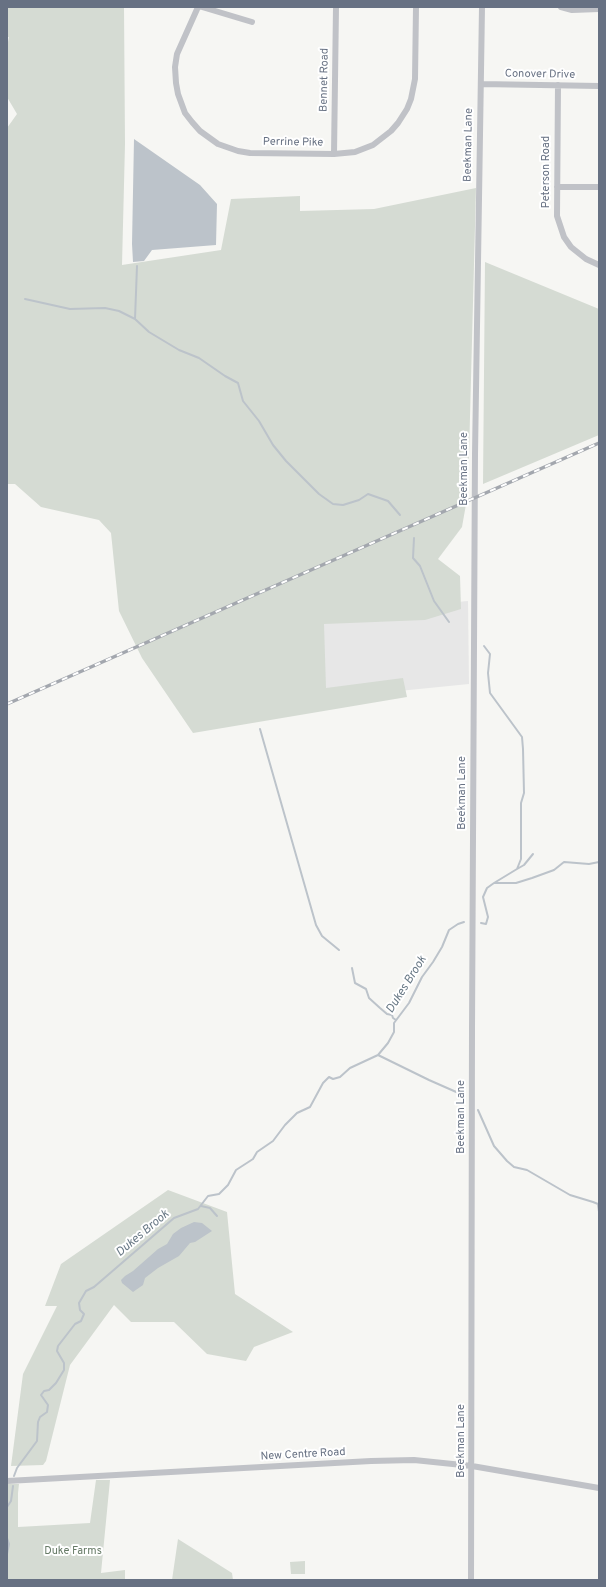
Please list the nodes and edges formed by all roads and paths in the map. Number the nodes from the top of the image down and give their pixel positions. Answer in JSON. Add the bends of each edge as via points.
{"nodes":[{"id":1,"x":198,"y":7,"type":"edge"},
{"id":2,"x":202,"y":7,"type":"edge"},
{"id":3,"x":336,"y":7,"type":"edge"},
{"id":4,"x":416,"y":7,"type":"edge"},
{"id":5,"x":482,"y":7,"type":"edge"},
{"id":6,"x":561,"y":7,"type":"edge"},
{"id":7,"x":599,"y":9,"type":"edge"},
{"id":8,"x":252,"y":22,"type":"dead end"},
{"id":9,"x":480,"y":84,"type":"junction"},
{"id":10,"x":558,"y":86,"type":"junction"},
{"id":11,"x":599,"y":86,"type":"edge"},
{"id":12,"x":334,"y":154,"type":"junction"},
{"id":13,"x":557,"y":187,"type":"junction"},
{"id":14,"x":599,"y":187,"type":"edge"},
{"id":15,"x":599,"y":265,"type":"edge"},
{"id":16,"x":472,"y":1466,"type":"junction"},
{"id":17,"x":7,"y":1481,"type":"edge"},
{"id":18,"x":599,"y":1488,"type":"edge"},
{"id":19,"x":472,"y":1580,"type":"edge"}],
"edges":[{"from":1,"to":12,"type":"street","name":"Perrine Pike","via":[[175,67],[178,94],[185,113],[200,131],[218,144],[238,151]]},
{"from":2,"to":8,"type":"street"},
{"from":3,"to":12,"type":"street","name":"Bennet Road"},
{"from":4,"to":12,"type":"street","name":"Perrine Pike","via":[[415,79],[407,108],[391,131],[373,144],[355,152]]},
{"from":5,"to":9,"type":"street","name":"Beekman Lane"},
{"from":6,"to":7,"type":"street","via":[[572,10]]},
{"from":9,"to":10,"type":"street","name":"Conover Drive"},
{"from":9,"to":16,"type":"street","name":"Beekman Lane","via":[[475,454]]},
{"from":10,"to":11,"type":"street","name":"Conover Drive"},
{"from":10,"to":13,"type":"street","name":"Peterson Road"},
{"from":13,"to":14,"type":"street"},
{"from":13,"to":15,"type":"street","name":"Peterson Road","via":[[557,216],[564,236],[578,253]]},
{"from":16,"to":17,"type":"street","name":"New Centre Road","via":[[414,1460],[378,1460]]},
{"from":16,"to":18,"type":"street","name":"New Centre Road"},
{"from":16,"to":19,"type":"street","name":"Beekman Lane"}]}
